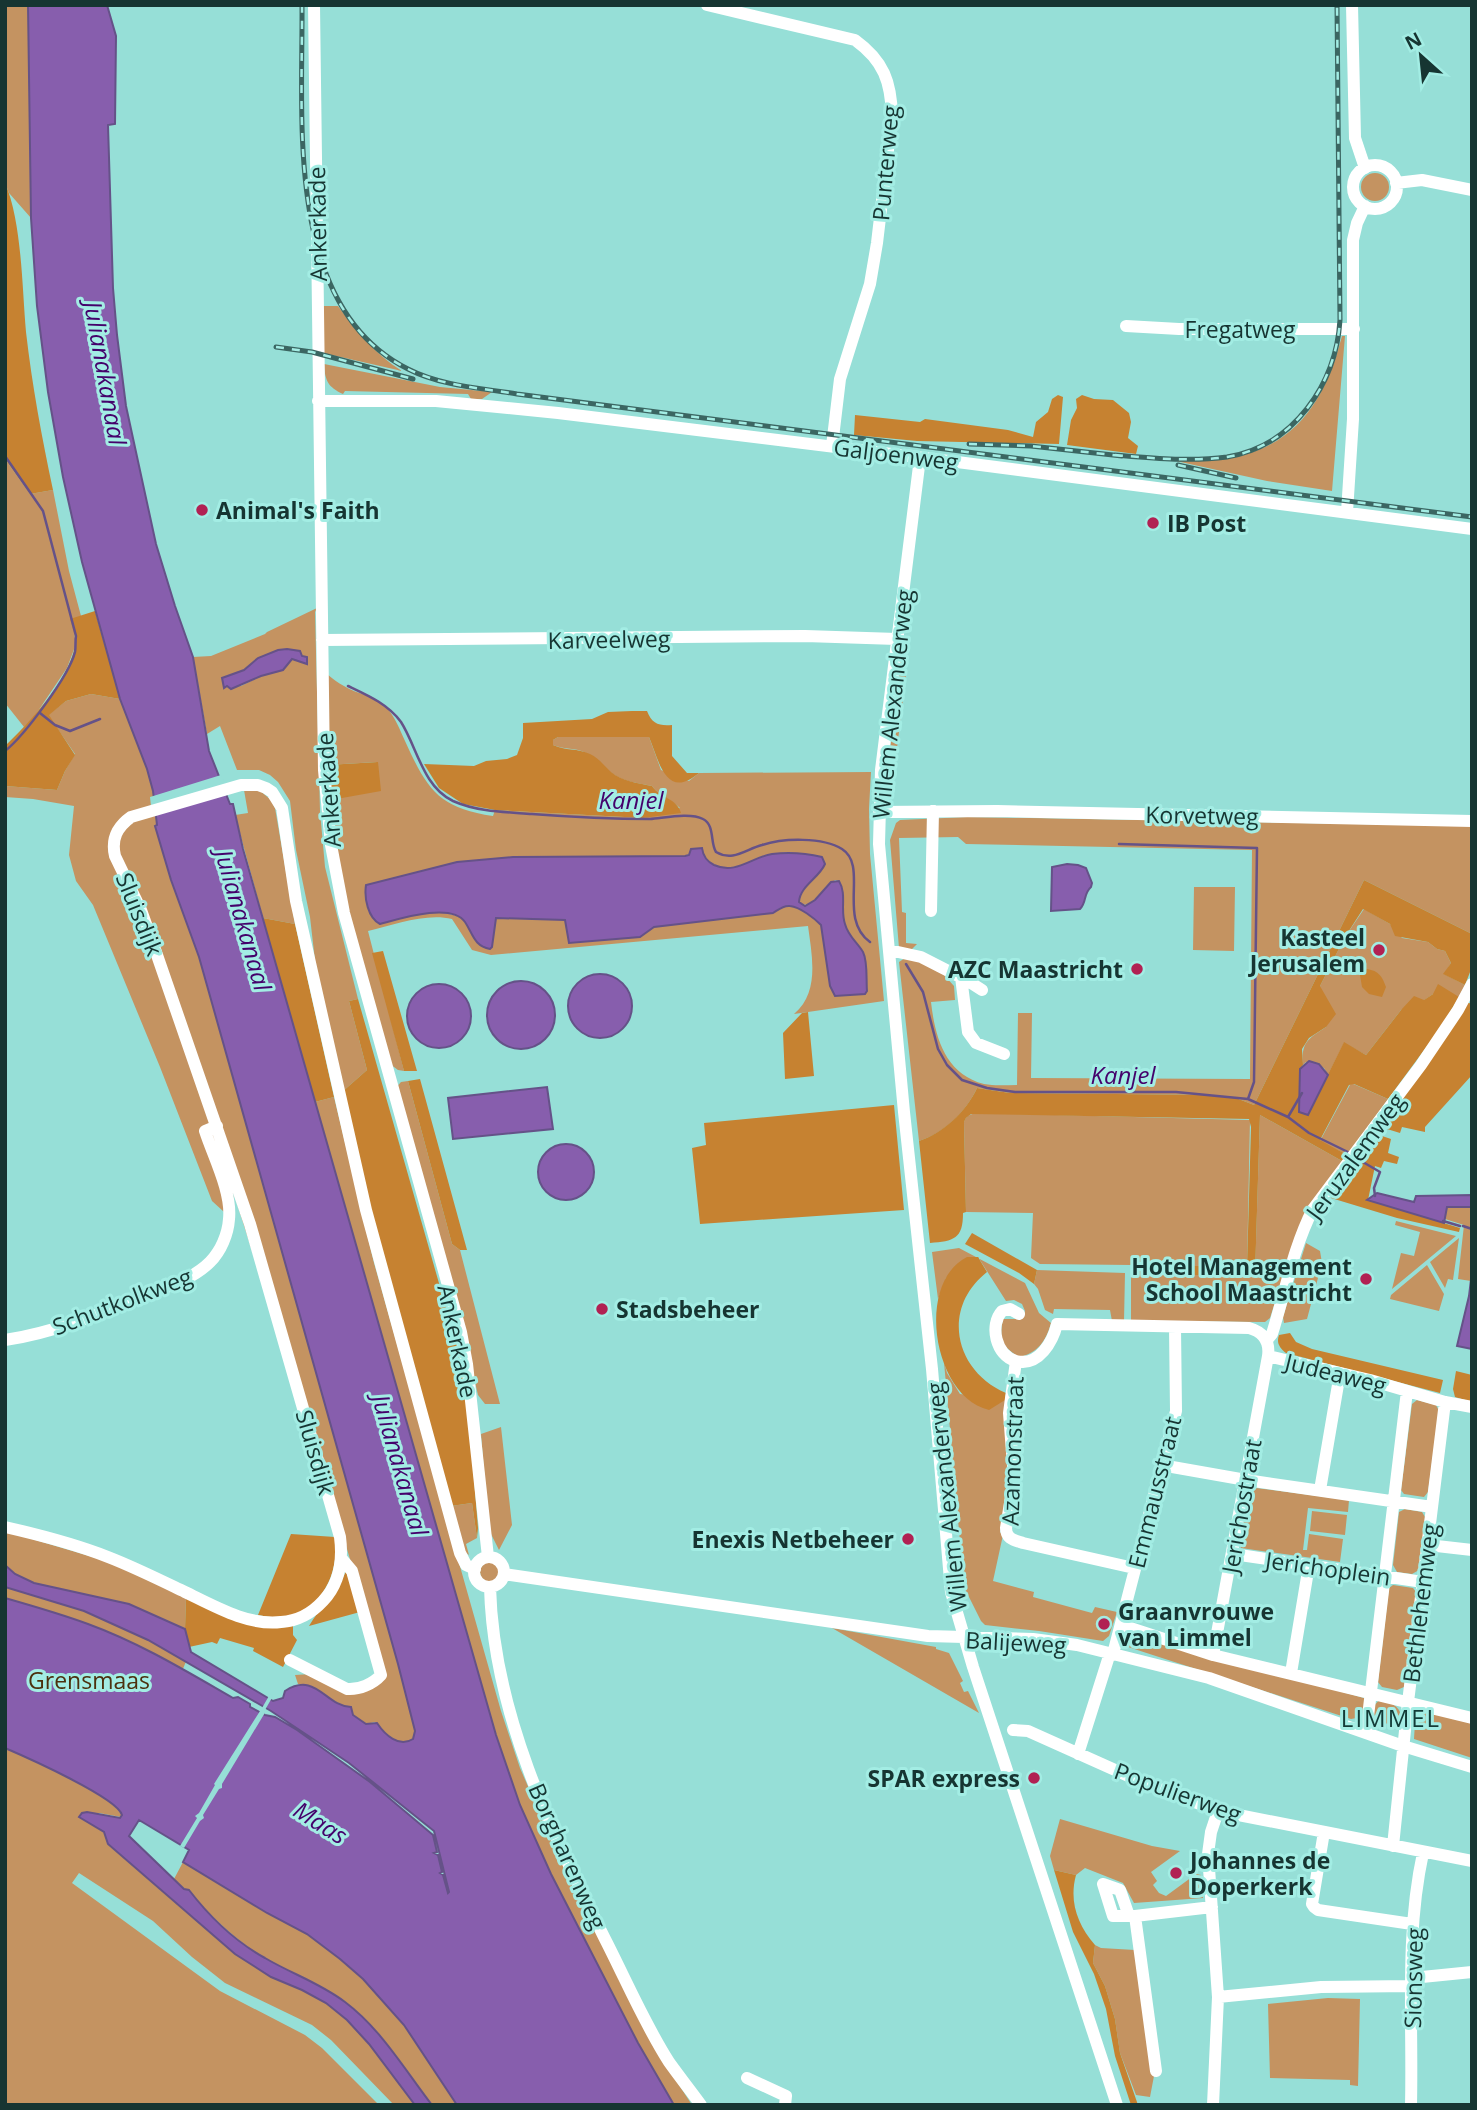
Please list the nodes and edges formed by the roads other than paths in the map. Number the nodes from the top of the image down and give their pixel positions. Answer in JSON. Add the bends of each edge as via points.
{"nodes":[{"id":1,"x":314,"y":5,"type":"edge"},
{"id":2,"x":706,"y":5,"type":"edge"},
{"id":3,"x":1352,"y":5,"type":"edge"},
{"id":4,"x":1365,"y":168,"type":"junction"},
{"id":5,"x":1396,"y":183,"type":"junction"},
{"id":6,"x":1472,"y":190,"type":"edge"},
{"id":7,"x":1365,"y":206,"type":"junction"},
{"id":8,"x":1126,"y":327,"type":"dead end"},
{"id":9,"x":1354,"y":328,"type":"junction"},
{"id":10,"x":318,"y":401,"type":"junction"},
{"id":11,"x":832,"y":446,"type":"junction"},
{"id":12,"x":920,"y":458,"type":"junction"},
{"id":13,"x":1347,"y":512,"type":"junction"},
{"id":14,"x":1472,"y":529,"type":"edge"},
{"id":15,"x":897,"y":639,"type":"junction"},
{"id":16,"x":322,"y":640,"type":"junction"},
{"id":17,"x":933,"y":811,"type":"junction"},
{"id":18,"x":879,"y":812,"type":"junction"},
{"id":19,"x":1472,"y":821,"type":"edge"},
{"id":20,"x":931,"y":911,"type":"dead end"},
{"id":21,"x":889,"y":950,"type":"junction"},
{"id":22,"x":961,"y":977,"type":"junction"},
{"id":23,"x":1472,"y":984,"type":"edge"},
{"id":24,"x":982,"y":990,"type":"dead end"},
{"id":25,"x":1004,"y":1054,"type":"dead end"},
{"id":26,"x":217,"y":1126,"type":"junction"},
{"id":27,"x":1019,"y":1314,"type":"dead end"},
{"id":28,"x":1175,"y":1327,"type":"junction"},
{"id":29,"x":5,"y":1340,"type":"edge"},
{"id":30,"x":1267,"y":1340,"type":"junction"},
{"id":31,"x":1268,"y":1356,"type":"junction"},
{"id":32,"x":1016,"y":1361,"type":"junction"},
{"id":33,"x":1340,"y":1373,"type":"junction"},
{"id":34,"x":1407,"y":1391,"type":"junction"},
{"id":35,"x":1445,"y":1402,"type":"junction"},
{"id":36,"x":1472,"y":1407,"type":"edge"},
{"id":37,"x":1161,"y":1465,"type":"junction"},
{"id":38,"x":1246,"y":1480,"type":"junction"},
{"id":39,"x":1320,"y":1490,"type":"junction"},
{"id":40,"x":1395,"y":1501,"type":"junction"},
{"id":41,"x":1432,"y":1507,"type":"junction"},
{"id":42,"x":5,"y":1527,"type":"edge"},
{"id":43,"x":1428,"y":1545,"type":"junction"},
{"id":44,"x":1472,"y":1550,"type":"edge"},
{"id":45,"x":1233,"y":1554,"type":"junction"},
{"id":46,"x":488,"y":1557,"type":"junction"},
{"id":47,"x":341,"y":1558,"type":"junction"},
{"id":48,"x":1308,"y":1565,"type":"junction"},
{"id":49,"x":1134,"y":1568,"type":"junction"},
{"id":50,"x":475,"y":1569,"type":"junction"},
{"id":51,"x":504,"y":1574,"type":"junction"},
{"id":52,"x":1385,"y":1576,"type":"junction"},
{"id":53,"x":1423,"y":1581,"type":"junction"},
{"id":54,"x":490,"y":1587,"type":"junction"},
{"id":55,"x":1121,"y":1625,"type":"junction"},
{"id":56,"x":964,"y":1638,"type":"junction"},
{"id":57,"x":1112,"y":1654,"type":"junction"},
{"id":58,"x":1213,"y":1655,"type":"junction"},
{"id":59,"x":290,"y":1660,"type":"dead end"},
{"id":60,"x":1291,"y":1673,"type":"junction"},
{"id":61,"x":1371,"y":1694,"type":"junction"},
{"id":62,"x":1408,"y":1702,"type":"junction"},
{"id":63,"x":1472,"y":1718,"type":"edge"},
{"id":64,"x":1013,"y":1730,"type":"dead end"},
{"id":65,"x":1366,"y":1733,"type":"junction"},
{"id":66,"x":1404,"y":1746,"type":"junction"},
{"id":67,"x":1078,"y":1754,"type":"junction"},
{"id":68,"x":1472,"y":1767,"type":"edge"},
{"id":69,"x":1218,"y":1811,"type":"junction"},
{"id":70,"x":1324,"y":1832,"type":"junction"},
{"id":71,"x":1393,"y":1846,"type":"junction"},
{"id":72,"x":1423,"y":1853,"type":"junction"},
{"id":73,"x":1472,"y":1861,"type":"edge"},
{"id":74,"x":1212,"y":1907,"type":"junction"},
{"id":75,"x":1412,"y":1924,"type":"junction"},
{"id":76,"x":1472,"y":1972,"type":"edge"},
{"id":77,"x":1412,"y":1982,"type":"junction"},
{"id":78,"x":1218,"y":1997,"type":"junction"},
{"id":79,"x":1156,"y":2071,"type":"dead end"},
{"id":80,"x":747,"y":2078,"type":"dead end"},
{"id":81,"x":701,"y":2105,"type":"edge"},
{"id":82,"x":785,"y":2105,"type":"edge"},
{"id":83,"x":1117,"y":2105,"type":"edge"},
{"id":84,"x":1213,"y":2105,"type":"edge"},
{"id":85,"x":1411,"y":2105,"type":"edge"}],
"edges":[{"from":1,"to":10,"type":"street","name":"Ankerkade"},
{"from":2,"to":11,"type":"street","name":"Punterweg","via":[[856,40],[879,62],[888,80],[892,116],[877,243],[870,284],[840,379]]},
{"from":3,"to":4,"type":"street","via":[[1355,138]]},
{"from":4,"to":5,"type":"street","via":[[1384,167]]},
{"from":4,"to":7,"type":"street","via":[[1353,187]]},
{"from":5,"to":6,"type":"street","via":[[1422,180]]},
{"from":5,"to":7,"type":"street","via":[[1395,195],[1386,205]]},
{"from":7,"to":9,"type":"street","via":[[1353,240]]},
{"from":8,"to":9,"type":"street","name":"Fregatweg"},
{"from":9,"to":13,"type":"street"},
{"from":10,"to":11,"type":"street","name":"Galjoenweg","via":[[436,401]]},
{"from":10,"to":16,"type":"street","name":"Ankerkade"},
{"from":11,"to":12,"type":"street","name":"Galjoenweg"},
{"from":12,"to":13,"type":"street","name":"Galjoenweg"},
{"from":12,"to":15,"type":"street","name":"Willem Alexanderweg"},
{"from":13,"to":14,"type":"street","name":"Galjoenweg"},
{"from":15,"to":16,"type":"street","name":"Karveelweg"},
{"from":15,"to":18,"type":"street","name":"Willem Alexanderweg"},
{"from":16,"to":46,"type":"street","name":"Ankerkade","via":[[324,770],[331,845],[344,913],[461,1332]]},
{"from":17,"to":18,"type":"street","name":"Korvetweg"},
{"from":17,"to":19,"type":"street","name":"Korvetweg"},
{"from":17,"to":20,"type":"street"},
{"from":18,"to":21,"type":"street","name":"Willem Alexanderweg"},
{"from":21,"to":22,"type":"street","via":[[921,957]]},
{"from":21,"to":56,"type":"street","name":"Willem Alexanderweg","via":[[951,1592]]},
{"from":22,"to":24,"type":"street"},
{"from":22,"to":25,"type":"street","via":[[968,1032],[976,1043]]},
{"from":23,"to":30,"type":"street","name":"Jeruzalemweg","via":[[1421,1065],[1313,1209]]},
{"from":26,"to":29,"type":"street","name":"Schutkolkweg","via":[[205,1131],[228,1197],[229,1218],[224,1241],[211,1261],[187,1279],[75,1322]]},
{"from":26,"to":47,"type":"street","name":"Sluisdijk","via":[[268,1283],[340,1537]]},
{"from":26,"to":50,"type":"street","name":"Sluisdijk","via":[[114,842],[117,830],[138,814],[241,785],[258,785],[272,792],[282,808],[296,901],[366,1210],[460,1553],[466,1565]]},
{"from":27,"to":32,"type":"street","via":[[1002,1311],[994,1329],[999,1345]]},
{"from":28,"to":30,"type":"street","name":"Judeaweg","via":[[1250,1328]]},
{"from":28,"to":32,"type":"street","name":"Judeaweg","via":[[1057,1324],[1044,1351]]},
{"from":28,"to":37,"type":"street","name":"Emmausstraat","via":[[1175,1411]]},
{"from":30,"to":31,"type":"street","name":"Judeaweg"},
{"from":31,"to":33,"type":"street","name":"Judeaweg"},
{"from":31,"to":38,"type":"street","name":"Jerichostraat"},
{"from":32,"to":49,"type":"street","name":"Azamonstraat","via":[[1009,1413],[1014,1478],[1008,1536]]},
{"from":33,"to":34,"type":"street","name":"Judeaweg"},
{"from":33,"to":39,"type":"street"},
{"from":34,"to":35,"type":"street","name":"Judeaweg"},
{"from":34,"to":40,"type":"street","name":"Bethlehemweg"},
{"from":35,"to":36,"type":"street","name":"Judeaweg"},
{"from":35,"to":41,"type":"street","name":"Bethlehemweg"},
{"from":37,"to":38,"type":"street"},
{"from":37,"to":49,"type":"street","name":"Emmausstraat"},
{"from":38,"to":39,"type":"street"},
{"from":38,"to":45,"type":"street","name":"Jerichostraat"},
{"from":39,"to":40,"type":"street"},
{"from":40,"to":41,"type":"street"},
{"from":40,"to":52,"type":"street","name":"Bethlehemweg"},
{"from":41,"to":43,"type":"street","name":"Bethlehemweg"},
{"from":42,"to":47,"type":"street","name":"Sluisdijk","via":[[108,1557],[227,1612],[267,1622],[293,1620],[313,1610],[330,1593]]},
{"from":43,"to":44,"type":"street"},
{"from":43,"to":53,"type":"street","name":"Bethlehemweg"},
{"from":45,"to":48,"type":"street","name":"Jerichoplein"},
{"from":45,"to":58,"type":"street","name":"Jerichostraat"},
{"from":46,"to":50,"type":"street"},
{"from":46,"to":51,"type":"street","via":[[500,1561]]},
{"from":47,"to":59,"type":"street","via":[[352,1571],[381,1675],[375,1682],[347,1689]]},
{"from":48,"to":52,"type":"street","name":"Jerichoplein"},
{"from":48,"to":60,"type":"street"},
{"from":49,"to":55,"type":"street","name":"Emmausstraat"},
{"from":50,"to":54,"type":"street","via":[[478,1581]]},
{"from":51,"to":54,"type":"street"},
{"from":51,"to":56,"type":"street","name":"Balijeweg"},
{"from":52,"to":53,"type":"street","name":"Jerichoplein"},
{"from":52,"to":61,"type":"street","name":"Bethlehemweg"},
{"from":53,"to":62,"type":"street","name":"Bethlehemweg"},
{"from":54,"to":81,"type":"street","name":"Borgharenweg","via":[[502,1676],[535,1786],[569,1866],[651,2029]]},
{"from":55,"to":57,"type":"street","name":"Emmausstraat"},
{"from":55,"to":58,"type":"street"},
{"from":56,"to":57,"type":"street","name":"Balijeweg","via":[[1040,1639]]},
{"from":56,"to":83,"type":"street","name":"Willem Alexanderweg"},
{"from":57,"to":65,"type":"street","name":"Balijeweg","via":[[1209,1678]]},
{"from":57,"to":67,"type":"street","name":"Emmausstraat"},
{"from":58,"to":60,"type":"street"},
{"from":60,"to":61,"type":"street"},
{"from":61,"to":62,"type":"street"},
{"from":61,"to":65,"type":"street","name":"Bethlehemweg"},
{"from":62,"to":63,"type":"street"},
{"from":62,"to":66,"type":"street","name":"Bethlehemweg"},
{"from":64,"to":67,"type":"street","name":"Populierweg","via":[[1028,1731]]},
{"from":65,"to":66,"type":"street","name":"Balijeweg"},
{"from":66,"to":68,"type":"street","name":"Balijeweg"},
{"from":66,"to":71,"type":"street","name":"Bethlehemweg"},
{"from":67,"to":69,"type":"street","name":"Populierweg"},
{"from":69,"to":70,"type":"street","name":"Populierweg"},
{"from":69,"to":74,"type":"street","via":[[1208,1854]]},
{"from":70,"to":71,"type":"street","name":"Populierweg"},
{"from":70,"to":75,"type":"street","via":[[1314,1907]]},
{"from":71,"to":72,"type":"street","name":"Populierweg"},
{"from":72,"to":73,"type":"street","name":"Populierweg"},
{"from":72,"to":75,"type":"street","name":"Sionsweg"},
{"from":74,"to":78,"type":"street"},
{"from":74,"to":79,"type":"street","via":[[1132,1916]]},
{"from":75,"to":77,"type":"street","name":"Sionsweg"},
{"from":76,"to":77,"type":"street"},
{"from":77,"to":78,"type":"street"},
{"from":77,"to":85,"type":"street","name":"Sionsweg"},
{"from":78,"to":84,"type":"street"},
{"from":80,"to":82,"type":"street","via":[[786,2096]]}]}
